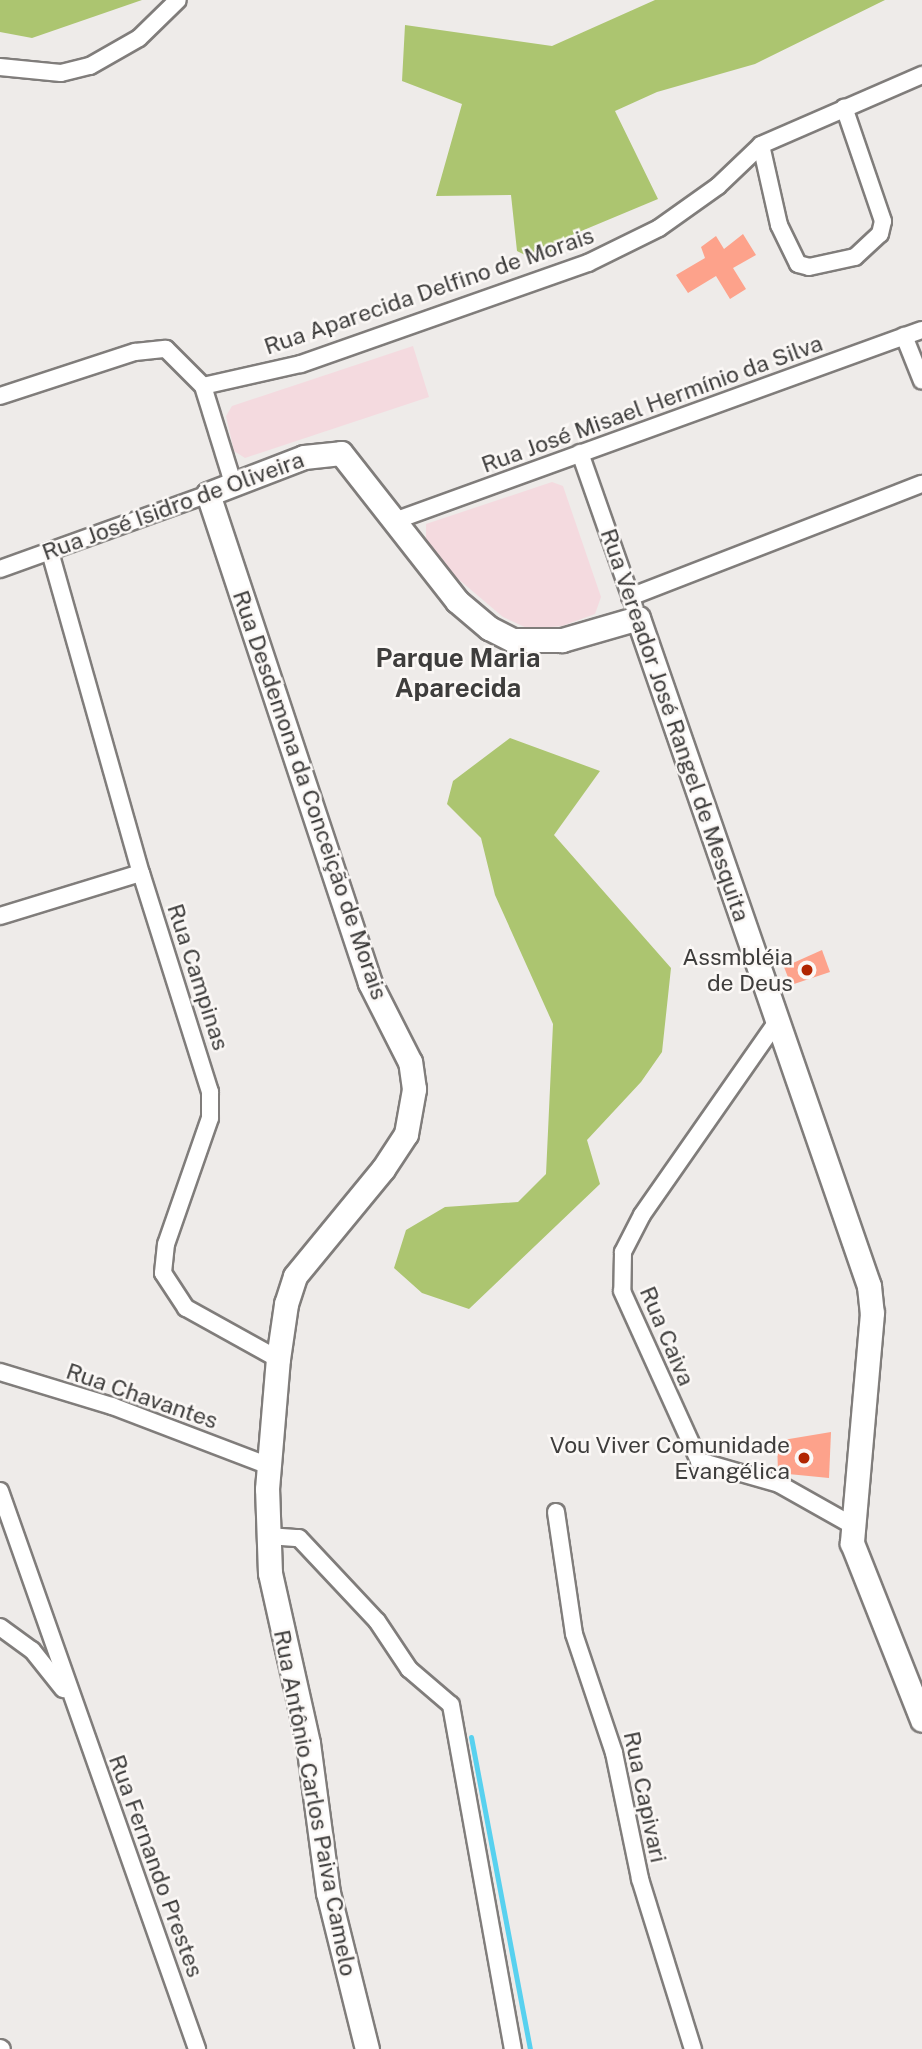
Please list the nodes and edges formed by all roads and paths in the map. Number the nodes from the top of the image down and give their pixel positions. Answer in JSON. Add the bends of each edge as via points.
{"nodes":[{"id":1,"x":178,"y":0,"type":"edge"},
{"id":2,"x":0,"y":67,"type":"edge"},
{"id":3,"x":922,"y":75,"type":"edge"},
{"id":4,"x":844,"y":107,"type":"junction"},
{"id":5,"x":761,"y":145,"type":"junction"},
{"id":6,"x":922,"y":330,"type":"edge"},
{"id":7,"x":904,"y":336,"type":"junction"},
{"id":8,"x":922,"y":382,"type":"edge"},
{"id":9,"x":203,"y":386,"type":"junction"},
{"id":10,"x":0,"y":396,"type":"edge"},
{"id":11,"x":580,"y":453,"type":"junction"},
{"id":12,"x":233,"y":483,"type":"junction"},
{"id":13,"x":922,"y":484,"type":"edge"},
{"id":14,"x":208,"y":494,"type":"junction"},
{"id":15,"x":397,"y":520,"type":"junction"},
{"id":16,"x":50,"y":552,"type":"junction"},
{"id":17,"x":0,"y":556,"type":"edge"},
{"id":18,"x":18,"y":563,"type":"junction"},
{"id":19,"x":0,"y":569,"type":"edge"},
{"id":20,"x":634,"y":608,"type":"junction"},
{"id":21,"x":141,"y":873,"type":"junction"},
{"id":22,"x":0,"y":916,"type":"edge"},
{"id":23,"x":778,"y":1020,"type":"junction"},
{"id":24,"x":383,"y":1169,"type":"joint"},
{"id":25,"x":278,"y":1359,"type":"junction"},
{"id":26,"x":0,"y":1371,"type":"edge"},
{"id":27,"x":269,"y":1466,"type":"junction"},
{"id":28,"x":0,"y":1491,"type":"edge"},
{"id":29,"x":556,"y":1511,"type":"dead end"},
{"id":30,"x":850,"y":1524,"type":"junction"},
{"id":31,"x":268,"y":1536,"type":"junction"},
{"id":32,"x":0,"y":1627,"type":"edge"},
{"id":33,"x":72,"y":1699,"type":"junction"},
{"id":34,"x":922,"y":1720,"type":"edge"},
{"id":35,"x":197,"y":2049,"type":"edge"},
{"id":36,"x":367,"y":2049,"type":"edge"},
{"id":37,"x":513,"y":2049,"type":"edge"},
{"id":38,"x":693,"y":2049,"type":"edge"}],
"edges":[{"from":1,"to":2,"type":"street","via":[[139,38],[90,66],[61,73]]},
{"from":3,"to":4,"type":"street","name":"Rua Aparecida Delfino de Morais"},
{"from":4,"to":5,"type":"street","name":"Rua Aparecida Delfino de Morais"},
{"from":4,"to":5,"type":"street","via":[[883,221],[880,234],[855,257],[810,267],[798,264],[779,225]]},
{"from":5,"to":9,"type":"street","name":"Rua Aparecida Delfino de Morais","via":[[718,186],[659,228],[588,263],[300,364]]},
{"from":6,"to":7,"type":"street","name":"Rua José Misael Hermínio da Silva"},
{"from":7,"to":8,"type":"street"},
{"from":7,"to":11,"type":"street","name":"Rua José Misael Hermínio da Silva"},
{"from":9,"to":10,"type":"street","via":[[173,355],[150,349]]},
{"from":9,"to":12,"type":"street"},
{"from":11,"to":15,"type":"street","name":"Rua José Misael Hermínio da Silva"},
{"from":11,"to":20,"type":"street","name":"Rua Vereador José Rangel de Mesquita"},
{"from":12,"to":14,"type":"street","name":"Rua José Isidro de Oliveira"},
{"from":12,"to":15,"type":"street","name":"Rua José Isidro de Oliveira","via":[[304,457],[341,453]]},
{"from":13,"to":20,"type":"street"},
{"from":14,"to":16,"type":"street","name":"Rua José Isidro de Oliveira"},
{"from":14,"to":24,"type":"street","name":"Rua Desdemona da Conceição de Morais","via":[[370,983],[410,1062],[414,1108],[406,1134]]},
{"from":15,"to":20,"type":"street","name":"Rua José Isidro de Oliveira","via":[[418,555],[457,601],[489,628],[513,640],[562,640]]},
{"from":16,"to":18,"type":"street","name":"Rua José Isidro de Oliveira"},
{"from":16,"to":21,"type":"street","name":"Rua Campinas"},
{"from":17,"to":18,"type":"street"},
{"from":18,"to":19,"type":"street","name":"Rua José Isidro de Oliveira"},
{"from":20,"to":23,"type":"street","name":"Rua Vereador José Rangel de Mesquita"},
{"from":21,"to":22,"type":"street"},
{"from":21,"to":25,"type":"street","name":"Rua Campinas","via":[[212,1106],[161,1259],[163,1273],[186,1308]]},
{"from":23,"to":30,"type":"street","name":"Rua Vereador José Rangel de Mesquita","via":[[869,1286],[872,1313]]},
{"from":23,"to":30,"type":"street","name":"Rua Caiva","via":[[642,1215],[623,1252],[621,1291],[699,1461],[779,1484]]},
{"from":24,"to":25,"type":"street","name":"Rua Antônio Carlos Paiva Camelo","via":[[295,1276]]},
{"from":25,"to":27,"type":"street","name":"Rua Antônio Carlos Paiva Camelo"},
{"from":26,"to":27,"type":"street","name":"Rua Chavantes","via":[[113,1406]]},
{"from":27,"to":31,"type":"street","name":"Rua Antônio Carlos Paiva Camelo"},
{"from":28,"to":33,"type":"street"},
{"from":29,"to":38,"type":"street","name":"Rua Capivari","via":[[574,1634],[614,1753],[639,1880]]},
{"from":30,"to":34,"type":"street","name":"Rua Vereador José Rangel de Mesquita","via":[[867,1585]]},
{"from":31,"to":36,"type":"street","name":"Rua Antônio Carlos Paiva Camelo","via":[[287,1656],[308,1743],[328,1893]]},
{"from":31,"to":37,"type":"street","via":[[299,1538],[377,1621],[409,1668],[450,1705]]},
{"from":32,"to":33,"type":"street","via":[[32,1650]]},
{"from":33,"to":35,"type":"street","name":"Rua Fernando Prestes"}]}
